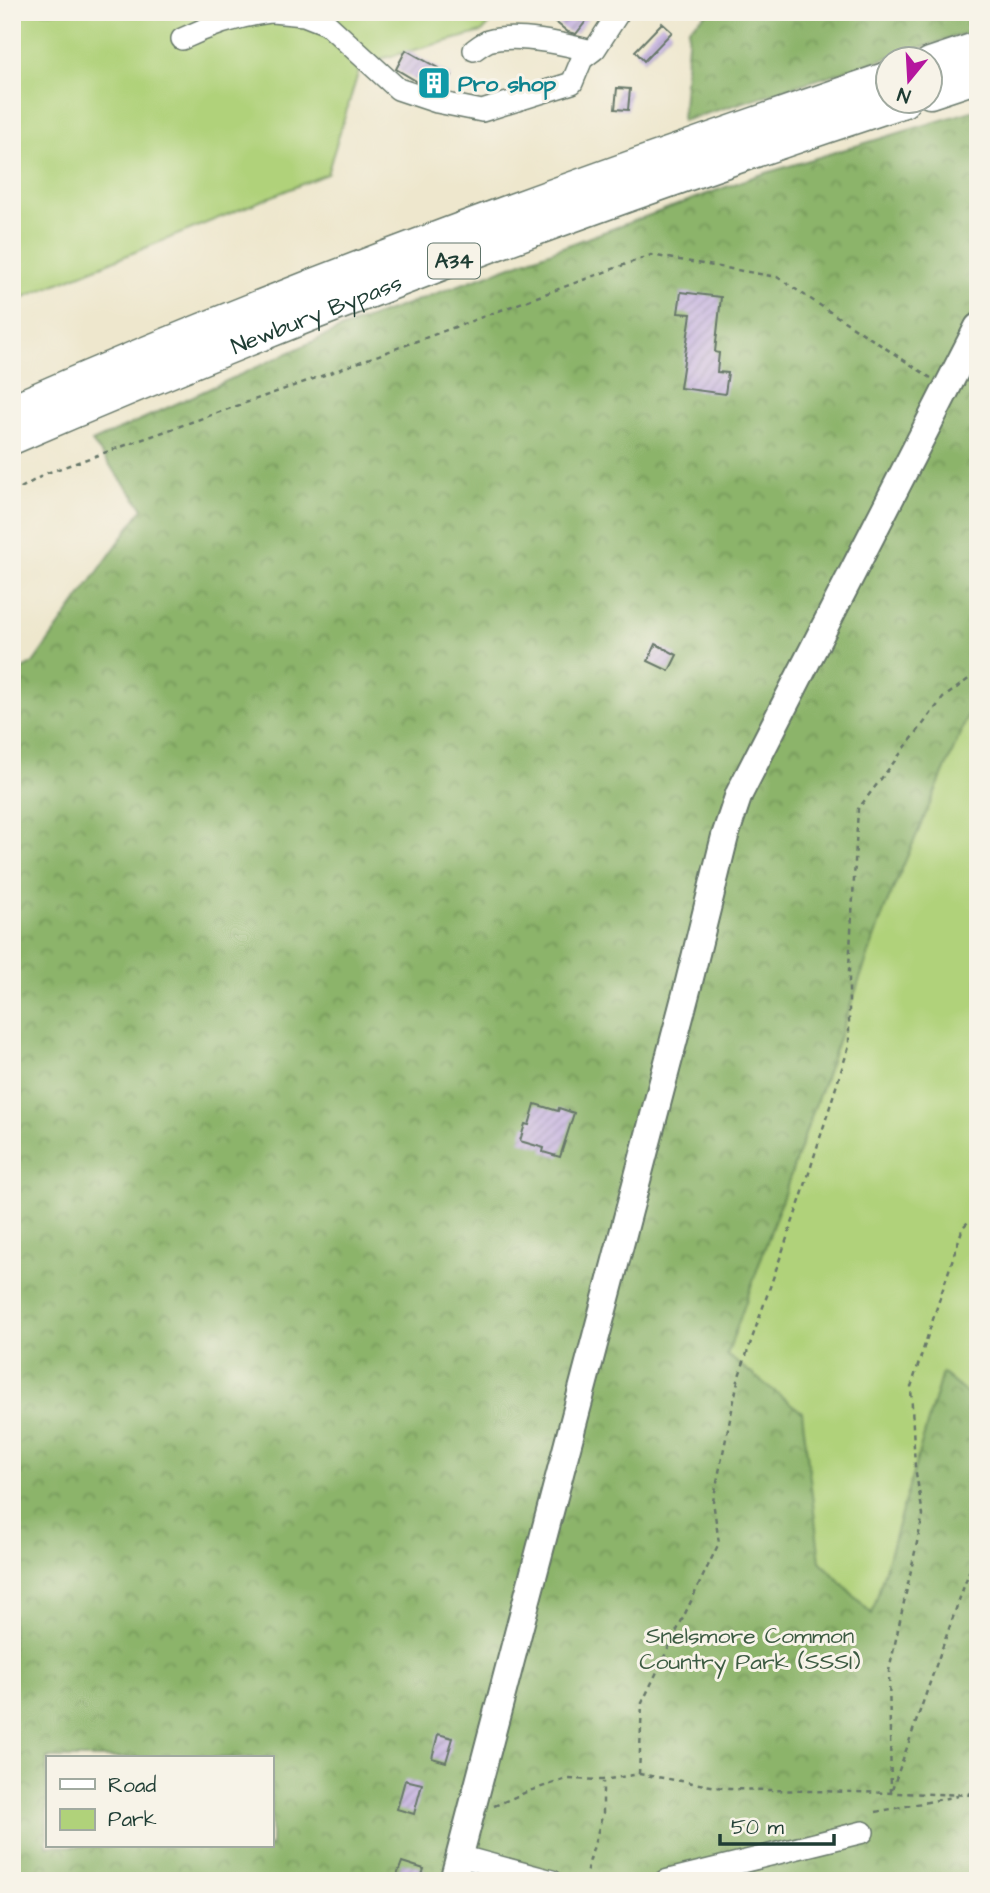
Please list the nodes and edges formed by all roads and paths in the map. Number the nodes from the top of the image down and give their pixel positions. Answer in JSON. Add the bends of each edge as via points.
{"nodes":[{"id":1,"x":271,"y":12,"type":"edge"},
{"id":2,"x":619,"y":12,"type":"edge"},
{"id":3,"x":182,"y":39,"type":"dead end"},
{"id":4,"x":978,"y":47,"type":"edge"},
{"id":5,"x":474,"y":50,"type":"dead end"},
{"id":6,"x":592,"y":51,"type":"junction"},
{"id":7,"x":944,"y":58,"type":"edge"},
{"id":8,"x":978,"y":77,"type":"edge"},
{"id":9,"x":874,"y":82,"type":"edge"},
{"id":10,"x":944,"y":88,"type":"edge"},
{"id":11,"x":874,"y":112,"type":"edge"},
{"id":12,"x":978,"y":327,"type":"edge"},
{"id":13,"x":971,"y":356,"type":"edge"},
{"id":14,"x":946,"y":388,"type":"junction"},
{"id":15,"x":12,"y":409,"type":"edge"},
{"id":16,"x":12,"y":439,"type":"edge"},
{"id":17,"x":12,"y":494,"type":"edge"},
{"id":18,"x":978,"y":672,"type":"edge"},
{"id":19,"x":978,"y":1212,"type":"edge"},
{"id":20,"x":978,"y":1559,"type":"edge"},
{"id":21,"x":639,"y":1774,"type":"junction"},
{"id":22,"x":603,"y":1780,"type":"junction"},
{"id":23,"x":891,"y":1793,"type":"junction"},
{"id":24,"x":978,"y":1793,"type":"edge"},
{"id":25,"x":963,"y":1795,"type":"junction"},
{"id":26,"x":471,"y":1812,"type":"junction"},
{"id":27,"x":876,"y":1812,"type":"dead end"},
{"id":28,"x":863,"y":1832,"type":"dead end"},
{"id":29,"x":456,"y":1868,"type":"edge"},
{"id":30,"x":552,"y":1881,"type":"edge"},
{"id":31,"x":584,"y":1881,"type":"edge"},
{"id":32,"x":665,"y":1881,"type":"edge"}],
"edges":[{"from":1,"to":3,"type":"street","via":[[231,19]]},
{"from":1,"to":6,"type":"street","via":[[304,15],[327,24],[398,89],[482,111],[572,83],[582,60]]},
{"from":2,"to":6,"type":"street"},
{"from":4,"to":7,"type":"highway"},
{"from":5,"to":6,"type":"street","via":[[488,41],[541,40]]},
{"from":8,"to":10,"type":"highway"},
{"from":9,"to":15,"type":"highway","name":"Newbury Bypass","number":"A34","via":[[320,281]]},
{"from":11,"to":16,"type":"highway","name":"Newbury Bypass","number":"A34","via":[[732,159],[388,286]]},
{"from":12,"to":13,"type":"main road"},
{"from":13,"to":14,"type":"main road"},
{"from":14,"to":17,"type":"path","via":[[777,277],[651,255],[47,473]]},
{"from":14,"to":26,"type":"main road","via":[[739,794]]},
{"from":18,"to":21,"type":"path","via":[[943,698],[858,808],[849,1046],[739,1376],[713,1501],[719,1544],[642,1703]]},
{"from":19,"to":23,"type":"path","via":[[963,1227],[911,1387],[923,1515],[889,1671]]},
{"from":20,"to":23,"type":"path","via":[[969,1572]]},
{"from":21,"to":22,"type":"path"},
{"from":21,"to":23,"type":"path","via":[[729,1789]]},
{"from":22,"to":26,"type":"path","via":[[567,1780]]},
{"from":22,"to":31,"type":"path","via":[[603,1813]]},
{"from":23,"to":25,"type":"path"},
{"from":24,"to":25,"type":"path"},
{"from":25,"to":27,"type":"path"},
{"from":26,"to":29,"type":"main road"},
{"from":28,"to":32,"type":"street"},
{"from":29,"to":30,"type":"street"}]}
